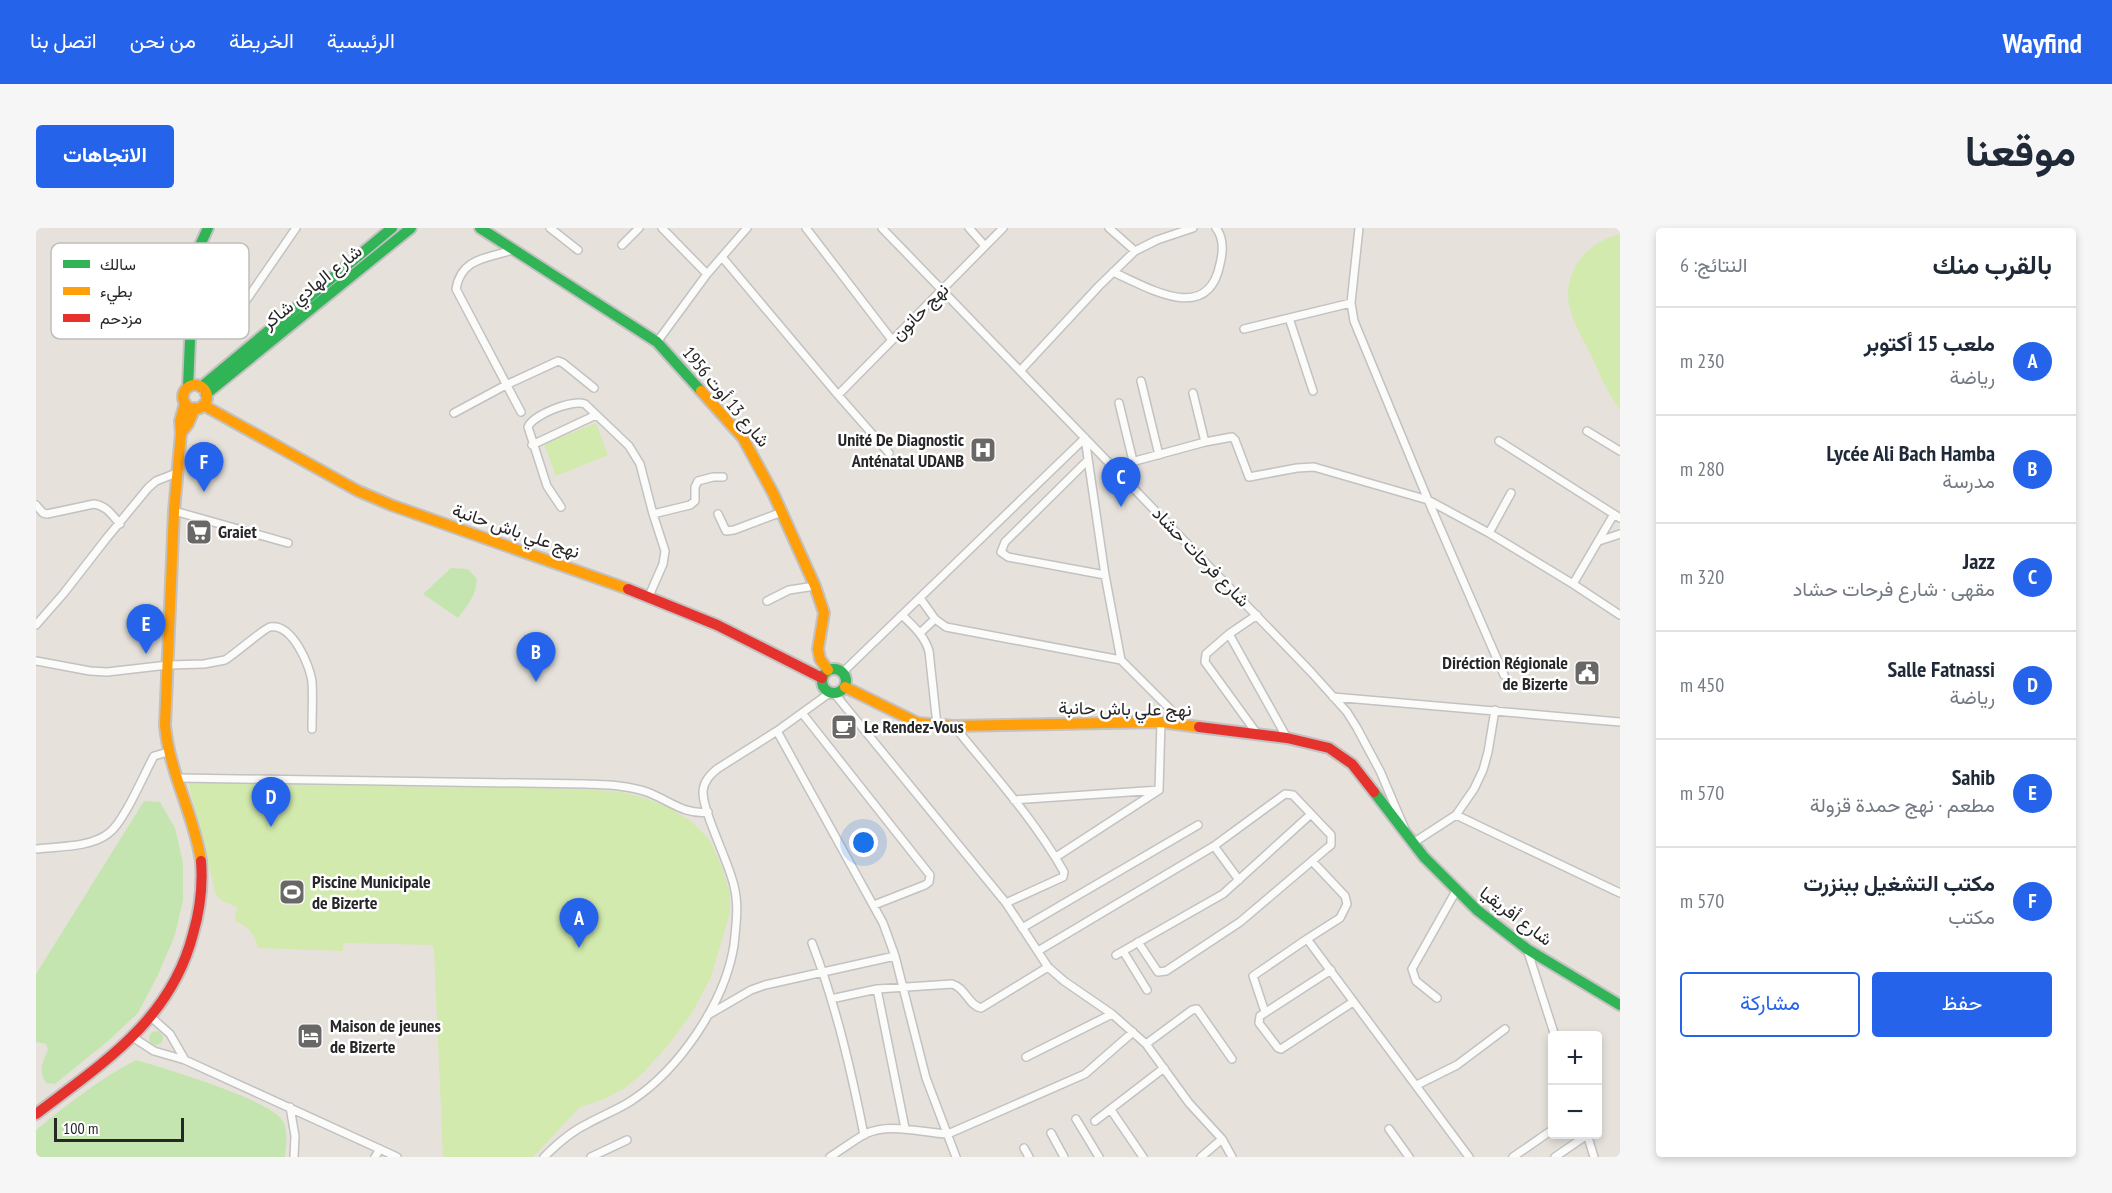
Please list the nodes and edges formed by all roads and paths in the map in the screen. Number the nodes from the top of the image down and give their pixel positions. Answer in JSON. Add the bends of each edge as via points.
{"nodes":[{"id":1,"x":208,"y":228,"type":"edge"},
{"id":2,"x":296,"y":228,"type":"edge"},
{"id":3,"x":393,"y":228,"type":"edge"},
{"id":4,"x":411,"y":228,"type":"edge"},
{"id":5,"x":480,"y":228,"type":"edge"},
{"id":6,"x":550,"y":228,"type":"edge"},
{"id":7,"x":639,"y":228,"type":"edge"},
{"id":8,"x":662,"y":228,"type":"edge"},
{"id":9,"x":747,"y":228,"type":"edge"},
{"id":10,"x":806,"y":228,"type":"edge"},
{"id":11,"x":882,"y":228,"type":"edge"},
{"id":12,"x":969,"y":228,"type":"edge"},
{"id":13,"x":1003,"y":228,"type":"edge"},
{"id":14,"x":1109,"y":228,"type":"edge"},
{"id":15,"x":1192,"y":228,"type":"edge"},
{"id":16,"x":1216,"y":228,"type":"edge"},
{"id":17,"x":1359,"y":228,"type":"edge"},
{"id":18,"x":201,"y":243,"type":"edge"},
{"id":19,"x":622,"y":245,"type":"dead end"},
{"id":20,"x":986,"y":246,"type":"junction"},
{"id":21,"x":513,"y":250,"type":"junction"},
{"id":22,"x":578,"y":250,"type":"dead end"},
{"id":23,"x":1135,"y":251,"type":"junction"},
{"id":24,"x":722,"y":257,"type":"junction"},
{"id":25,"x":1113,"y":272,"type":"junction"},
{"id":26,"x":707,"y":274,"type":"junction"},
{"id":27,"x":942,"y":290,"type":"junction"},
{"id":28,"x":249,"y":296,"type":"edge"},
{"id":29,"x":1351,"y":303,"type":"junction"},
{"id":30,"x":1289,"y":318,"type":"junction"},
{"id":31,"x":1244,"y":329,"type":"dead end"},
{"id":32,"x":190,"y":339,"type":"edge"},
{"id":33,"x":892,"y":340,"type":"junction"},
{"id":34,"x":657,"y":342,"type":"junction"},
{"id":35,"x":1020,"y":371,"type":"junction"},
{"id":36,"x":1141,"y":381,"type":"dead end"},
{"id":37,"x":506,"y":385,"type":"junction"},
{"id":38,"x":188,"y":387,"type":"junction"},
{"id":39,"x":594,"y":388,"type":"dead end"},
{"id":40,"x":1313,"y":391,"type":"dead end"},
{"id":41,"x":1193,"y":393,"type":"dead end"},
{"id":42,"x":838,"y":395,"type":"junction"},
{"id":43,"x":198,"y":399,"type":"junction"},
{"id":44,"x":1119,"y":403,"type":"dead end"},
{"id":45,"x":521,"y":412,"type":"dead end"},
{"id":46,"x":454,"y":413,"type":"dead end"},
{"id":47,"x":596,"y":415,"type":"junction"},
{"id":48,"x":1587,"y":431,"type":"dead end"},
{"id":49,"x":1085,"y":438,"type":"junction"},
{"id":50,"x":1499,"y":441,"type":"dead end"},
{"id":51,"x":1205,"y":442,"type":"junction"},
{"id":52,"x":532,"y":444,"type":"junction"},
{"id":53,"x":1620,"y":451,"type":"edge"},
{"id":54,"x":889,"y":453,"type":"dead end"},
{"id":55,"x":1159,"y":455,"type":"junction"},
{"id":56,"x":1088,"y":460,"type":"junction"},
{"id":57,"x":1133,"y":461,"type":"junction"},
{"id":58,"x":1113,"y":467,"type":"junction"},
{"id":59,"x":178,"y":472,"type":"junction"},
{"id":60,"x":723,"y":477,"type":"dead end"},
{"id":61,"x":1511,"y":493,"type":"dead end"},
{"id":62,"x":1428,"y":500,"type":"junction"},
{"id":63,"x":36,"y":505,"type":"edge"},
{"id":64,"x":561,"y":507,"type":"dead end"},
{"id":65,"x":174,"y":511,"type":"junction"},
{"id":66,"x":782,"y":512,"type":"junction"},
{"id":67,"x":653,"y":514,"type":"junction"},
{"id":68,"x":718,"y":514,"type":"dead end"},
{"id":69,"x":1617,"y":516,"type":"edge"},
{"id":70,"x":120,"y":524,"type":"junction"},
{"id":71,"x":1489,"y":533,"type":"junction"},
{"id":72,"x":1620,"y":534,"type":"edge"},
{"id":73,"x":1599,"y":540,"type":"junction"},
{"id":74,"x":288,"y":543,"type":"dead end"},
{"id":75,"x":1105,"y":575,"type":"junction"},
{"id":76,"x":1574,"y":584,"type":"junction"},
{"id":77,"x":815,"y":586,"type":"junction"},
{"id":78,"x":649,"y":596,"type":"junction"},
{"id":79,"x":920,"y":597,"type":"junction"},
{"id":80,"x":767,"y":601,"type":"dead end"},
{"id":81,"x":902,"y":615,"type":"junction"},
{"id":82,"x":1257,"y":615,"type":"junction"},
{"id":83,"x":1620,"y":615,"type":"edge"},
{"id":84,"x":935,"y":619,"type":"junction"},
{"id":85,"x":36,"y":625,"type":"edge"},
{"id":86,"x":920,"y":633,"type":"junction"},
{"id":87,"x":1229,"y":634,"type":"junction"},
{"id":88,"x":1121,"y":660,"type":"junction"},
{"id":89,"x":36,"y":661,"type":"edge"},
{"id":90,"x":168,"y":665,"type":"junction"},
{"id":91,"x":843,"y":672,"type":"junction"},
{"id":92,"x":825,"y":674,"type":"junction"},
{"id":93,"x":1504,"y":675,"type":"dead end"},
{"id":94,"x":845,"y":687,"type":"junction"},
{"id":95,"x":833,"y":692,"type":"junction"},
{"id":96,"x":1334,"y":697,"type":"junction"},
{"id":97,"x":1495,"y":710,"type":"junction"},
{"id":98,"x":802,"y":713,"type":"junction"},
{"id":99,"x":1161,"y":722,"type":"junction"},
{"id":100,"x":1620,"y":722,"type":"edge"},
{"id":101,"x":1185,"y":724,"type":"junction"},
{"id":102,"x":937,"y":725,"type":"junction"},
{"id":103,"x":954,"y":726,"type":"junction"},
{"id":104,"x":312,"y":729,"type":"dead end"},
{"id":105,"x":777,"y":731,"type":"junction"},
{"id":106,"x":1258,"y":735,"type":"junction"},
{"id":107,"x":1287,"y":738,"type":"junction"},
{"id":108,"x":168,"y":752,"type":"junction"},
{"id":109,"x":178,"y":778,"type":"junction"},
{"id":110,"x":1159,"y":790,"type":"junction"},
{"id":111,"x":1014,"y":800,"type":"junction"},
{"id":112,"x":708,"y":812,"type":"junction"},
{"id":113,"x":1311,"y":814,"type":"junction"},
{"id":114,"x":1456,"y":815,"type":"junction"},
{"id":115,"x":1198,"y":825,"type":"dead end"},
{"id":116,"x":1410,"y":839,"type":"junction"},
{"id":117,"x":1214,"y":846,"type":"junction"},
{"id":118,"x":36,"y":849,"type":"edge"},
{"id":119,"x":1056,"y":857,"type":"junction"},
{"id":120,"x":1312,"y":861,"type":"junction"},
{"id":121,"x":1239,"y":880,"type":"junction"},
{"id":122,"x":1456,"y":891,"type":"junction"},
{"id":123,"x":1620,"y":893,"type":"edge"},
{"id":124,"x":1006,"y":903,"type":"junction"},
{"id":125,"x":874,"y":905,"type":"junction"},
{"id":126,"x":1022,"y":928,"type":"junction"},
{"id":127,"x":1306,"y":939,"type":"junction"},
{"id":128,"x":1138,"y":942,"type":"junction"},
{"id":129,"x":812,"y":943,"type":"dead end"},
{"id":130,"x":1527,"y":950,"type":"junction"},
{"id":131,"x":1038,"y":951,"type":"junction"},
{"id":132,"x":895,"y":956,"type":"junction"},
{"id":133,"x":1048,"y":967,"type":"junction"},
{"id":134,"x":1331,"y":970,"type":"junction"},
{"id":135,"x":823,"y":972,"type":"junction"},
{"id":136,"x":878,"y":989,"type":"junction"},
{"id":137,"x":902,"y":989,"type":"junction"},
{"id":138,"x":1147,"y":990,"type":"dead end"},
{"id":139,"x":1437,"y":998,"type":"dead end"},
{"id":140,"x":831,"y":999,"type":"junction"},
{"id":141,"x":1353,"y":1002,"type":"junction"},
{"id":142,"x":1620,"y":1005,"type":"edge"},
{"id":143,"x":1265,"y":1012,"type":"junction"},
{"id":144,"x":1112,"y":1014,"type":"junction"},
{"id":145,"x":708,"y":1016,"type":"junction"},
{"id":146,"x":152,"y":1018,"type":"junction"},
{"id":147,"x":1506,"y":1029,"type":"dead end"},
{"id":148,"x":1554,"y":1031,"type":"edge"},
{"id":149,"x":1133,"y":1032,"type":"junction"},
{"id":150,"x":134,"y":1038,"type":"junction"},
{"id":151,"x":1146,"y":1044,"type":"junction"},
{"id":152,"x":1026,"y":1057,"type":"dead end"},
{"id":153,"x":1232,"y":1059,"type":"dead end"},
{"id":154,"x":185,"y":1060,"type":"junction"},
{"id":155,"x":1164,"y":1068,"type":"junction"},
{"id":156,"x":1417,"y":1085,"type":"junction"},
{"id":157,"x":290,"y":1107,"type":"junction"},
{"id":158,"x":1111,"y":1110,"type":"junction"},
{"id":159,"x":36,"y":1114,"type":"edge"},
{"id":160,"x":1076,"y":1119,"type":"dead end"},
{"id":161,"x":1095,"y":1121,"type":"dead end"},
{"id":162,"x":905,"y":1128,"type":"junction"},
{"id":163,"x":1389,"y":1129,"type":"dead end"},
{"id":164,"x":1051,"y":1133,"type":"dead end"},
{"id":165,"x":1548,"y":1133,"type":"edge"},
{"id":166,"x":948,"y":1134,"type":"junction"},
{"id":167,"x":864,"y":1135,"type":"junction"},
{"id":168,"x":1222,"y":1139,"type":"junction"},
{"id":169,"x":1581,"y":1139,"type":"edge"},
{"id":170,"x":1588,"y":1139,"type":"edge"},
{"id":171,"x":627,"y":1140,"type":"dead end"},
{"id":172,"x":1024,"y":1148,"type":"dead end"},
{"id":173,"x":380,"y":1149,"type":"junction"},
{"id":174,"x":596,"y":1156,"type":"edge"},
{"id":175,"x":1592,"y":1156,"type":"edge"},
{"id":176,"x":294,"y":1157,"type":"edge"},
{"id":177,"x":375,"y":1157,"type":"edge"},
{"id":178,"x":397,"y":1157,"type":"edge"},
{"id":179,"x":544,"y":1157,"type":"edge"},
{"id":180,"x":830,"y":1157,"type":"edge"},
{"id":181,"x":956,"y":1157,"type":"edge"},
{"id":182,"x":1029,"y":1157,"type":"edge"},
{"id":183,"x":1064,"y":1157,"type":"edge"},
{"id":184,"x":1099,"y":1157,"type":"edge"},
{"id":185,"x":1143,"y":1157,"type":"edge"},
{"id":186,"x":1201,"y":1157,"type":"edge"},
{"id":187,"x":1233,"y":1157,"type":"edge"},
{"id":188,"x":1409,"y":1157,"type":"edge"},
{"id":189,"x":1469,"y":1157,"type":"edge"},
{"id":190,"x":1514,"y":1157,"type":"edge"},
{"id":191,"x":1555,"y":1157,"type":"edge"}],
"edges":[{"from":1,"to":18,"type":"street"},
{"from":2,"to":28,"type":"street"},
{"from":3,"to":43,"type":"street","name":"شارع الهادي شاكر"},
{"from":4,"to":43,"type":"street","name":"شارع الهادي شاكر"},
{"from":5,"to":21,"type":"street","name":"شارع 13 أوت 1956"},
{"from":6,"to":22,"type":"street"},
{"from":7,"to":19,"type":"street"},
{"from":8,"to":26,"type":"street"},
{"from":9,"to":24,"type":"street"},
{"from":10,"to":33,"type":"street"},
{"from":11,"to":27,"type":"street","name":"شارع فرحات حشاد"},
{"from":12,"to":20,"type":"street"},
{"from":13,"to":20,"type":"street","name":"نهج حانون"},
{"from":14,"to":23,"type":"street"},
{"from":15,"to":23,"type":"street"},
{"from":16,"to":25,"type":"street","via":[[1222,243],[1220,266],[1203,295],[1192,298],[1162,293]]},
{"from":17,"to":29,"type":"street"},
{"from":20,"to":27,"type":"street","name":"نهج حانون"},
{"from":21,"to":34,"type":"street","name":"شارع 13 أوت 1956"},
{"from":21,"to":37,"type":"street","via":[[471,263],[462,271],[456,289]]},
{"from":23,"to":25,"type":"street"},
{"from":24,"to":26,"type":"street"},
{"from":24,"to":42,"type":"street"},
{"from":25,"to":35,"type":"street"},
{"from":26,"to":34,"type":"street"},
{"from":27,"to":33,"type":"street","name":"نهج حانون"},
{"from":27,"to":35,"type":"street","name":"شارع فرحات حشاد"},
{"from":29,"to":30,"type":"street"},
{"from":29,"to":62,"type":"street","via":[[1354,321]]},
{"from":30,"to":31,"type":"street"},
{"from":30,"to":40,"type":"street"},
{"from":32,"to":38,"type":"street"},
{"from":33,"to":42,"type":"street","name":"نهج حانون"},
{"from":34,"to":66,"type":"street","name":"شارع 13 أوت 1956","via":[[743,438]]},
{"from":35,"to":49,"type":"street","name":"شارع فرحات حشاد"},
{"from":36,"to":55,"type":"street"},
{"from":37,"to":39,"type":"street","via":[[558,361]]},
{"from":37,"to":45,"type":"street"},
{"from":37,"to":46,"type":"street"},
{"from":38,"to":43,"type":"street","via":[[192,385]]},
{"from":38,"to":43,"type":"street","via":[[184,393]]},
{"from":41,"to":51,"type":"street"},
{"from":42,"to":54,"type":"street"},
{"from":43,"to":59,"type":"street","via":[[180,421]]},
{"from":43,"to":78,"type":"street","name":"نهج علي باش حانبة","via":[[377,500]]},
{"from":44,"to":57,"type":"street"},
{"from":47,"to":52,"type":"street"},
{"from":47,"to":52,"type":"street","via":[[585,404],[565,404],[531,421],[528,427]]},
{"from":47,"to":67,"type":"street","via":[[629,446],[640,464]]},
{"from":48,"to":53,"type":"street"},
{"from":49,"to":56,"type":"street"},
{"from":49,"to":58,"type":"street","name":"شارع فرحات حشاد"},
{"from":49,"to":79,"type":"street"},
{"from":50,"to":69,"type":"street"},
{"from":51,"to":55,"type":"street"},
{"from":51,"to":62,"type":"street","via":[[1228,437],[1235,440],[1249,477],[1314,467]]},
{"from":52,"to":64,"type":"street","via":[[547,486]]},
{"from":55,"to":57,"type":"street"},
{"from":56,"to":75,"type":"street"},
{"from":56,"to":75,"type":"street","via":[[1005,542],[1001,552],[1008,557]]},
{"from":57,"to":58,"type":"street"},
{"from":58,"to":82,"type":"street","name":"شارع فرحات حشاد"},
{"from":59,"to":65,"type":"street"},
{"from":59,"to":70,"type":"street","via":[[148,488]]},
{"from":60,"to":67,"type":"street","via":[[699,481],[695,501],[690,505]]},
{"from":61,"to":71,"type":"street"},
{"from":62,"to":71,"type":"street"},
{"from":62,"to":93,"type":"street"},
{"from":63,"to":70,"type":"street","via":[[47,514],[101,505]]},
{"from":65,"to":74,"type":"street"},
{"from":65,"to":90,"type":"street"},
{"from":66,"to":68,"type":"street","via":[[726,531]]},
{"from":66,"to":77,"type":"street","name":"شارع 13 أوت 1956"},
{"from":67,"to":78,"type":"street","via":[[665,551]]},
{"from":69,"to":73,"type":"street"},
{"from":70,"to":85,"type":"street"},
{"from":71,"to":76,"type":"street"},
{"from":72,"to":73,"type":"street"},
{"from":73,"to":76,"type":"street"},
{"from":75,"to":88,"type":"street"},
{"from":76,"to":83,"type":"street"},
{"from":77,"to":80,"type":"street","via":[[789,590]]},
{"from":77,"to":92,"type":"street","name":"شارع 13 أوت 1956","via":[[824,613],[818,649]]},
{"from":78,"to":92,"type":"street","name":"نهج علي باش حانبة"},
{"from":79,"to":81,"type":"street"},
{"from":79,"to":84,"type":"street"},
{"from":81,"to":86,"type":"street"},
{"from":81,"to":91,"type":"street"},
{"from":82,"to":87,"type":"street"},
{"from":82,"to":96,"type":"street","name":"شارع فرحات حشاد"},
{"from":84,"to":86,"type":"street"},
{"from":84,"to":88,"type":"street","via":[[956,630]]},
{"from":86,"to":102,"type":"street","via":[[929,651]]},
{"from":87,"to":106,"type":"street","via":[[1206,654],[1205,662]]},
{"from":87,"to":107,"type":"street"},
{"from":88,"to":101,"type":"street"},
{"from":89,"to":90,"type":"street","via":[[90,672]]},
{"from":90,"to":104,"type":"street","via":[[225,660],[268,628],[279,628],[296,641],[307,664],[312,680]]},
{"from":90,"to":108,"type":"street"},
{"from":91,"to":92,"type":"street","via":[[834,669]]},
{"from":91,"to":94,"type":"street"},
{"from":92,"to":95,"type":"street","via":[[824,687]]},
{"from":94,"to":95,"type":"street"},
{"from":94,"to":102,"type":"street","name":"نهج علي باش حانبة","via":[[918,723]]},
{"from":95,"to":98,"type":"street"},
{"from":95,"to":124,"type":"street"},
{"from":96,"to":97,"type":"street"},
{"from":96,"to":116,"type":"street","name":"شارع فرحات حشاد","via":[[1368,747]]},
{"from":97,"to":100,"type":"street"},
{"from":97,"to":114,"type":"street","via":[[1483,770]]},
{"from":98,"to":105,"type":"street"},
{"from":98,"to":125,"type":"street","via":[[930,875],[925,885]]},
{"from":99,"to":101,"type":"street","name":"نهج علي باش حانبة"},
{"from":99,"to":103,"type":"street","name":"نهج علي باش حانبة"},
{"from":99,"to":110,"type":"street"},
{"from":101,"to":106,"type":"street","name":"نهج علي باش حانبة"},
{"from":102,"to":103,"type":"street","name":"نهج علي باش حانبة"},
{"from":103,"to":111,"type":"street"},
{"from":105,"to":112,"type":"street","via":[[709,776],[703,794]]},
{"from":105,"to":125,"type":"street"},
{"from":106,"to":107,"type":"street","name":"نهج علي باش حانبة"},
{"from":107,"to":116,"type":"street","name":"نهج علي باش حانبة","via":[[1341,754]]},
{"from":108,"to":109,"type":"street"},
{"from":108,"to":118,"type":"street","via":[[154,756],[110,832],[83,843]]},
{"from":109,"to":112,"type":"street","via":[[623,786],[644,791],[686,811]]},
{"from":109,"to":146,"type":"street","via":[[191,814],[201,862],[199,906],[188,955],[175,984]]},
{"from":110,"to":111,"type":"street"},
{"from":110,"to":119,"type":"street"},
{"from":111,"to":119,"type":"street"},
{"from":112,"to":145,"type":"street","via":[[730,870],[737,912],[733,947]]},
{"from":113,"to":117,"type":"street","via":[[1289,793]]},
{"from":113,"to":120,"type":"street","via":[[1332,840]]},
{"from":113,"to":121,"type":"street"},
{"from":114,"to":116,"type":"street"},
{"from":114,"to":123,"type":"street"},
{"from":115,"to":126,"type":"street"},
{"from":116,"to":122,"type":"street","name":"شارع أفريقيا"},
{"from":117,"to":121,"type":"street"},
{"from":117,"to":131,"type":"street"},
{"from":119,"to":124,"type":"street","via":[[1063,877]]},
{"from":120,"to":127,"type":"street","via":[[1347,903],[1340,918]]},
{"from":120,"to":128,"type":"street","via":[[1240,921],[1166,971],[1158,972]]},
{"from":121,"to":128,"type":"street","via":[[1223,894]]},
{"from":122,"to":130,"type":"street","name":"شارع أفريقيا"},
{"from":122,"to":139,"type":"street","via":[[1412,969],[1416,981]]},
{"from":124,"to":126,"type":"street"},
{"from":125,"to":132,"type":"street"},
{"from":126,"to":131,"type":"street"},
{"from":127,"to":134,"type":"street"},
{"from":127,"to":143,"type":"street","via":[[1253,976]]},
{"from":128,"to":138,"type":"street","via":[[1119,953]]},
{"from":129,"to":135,"type":"street"},
{"from":130,"to":142,"type":"street","name":"شارع أفريقيا"},
{"from":130,"to":148,"type":"street"},
{"from":131,"to":133,"type":"street"},
{"from":132,"to":135,"type":"street"},
{"from":132,"to":137,"type":"street"},
{"from":133,"to":137,"type":"street","via":[[981,1008],[963,989],[952,984]]},
{"from":133,"to":144,"type":"street"},
{"from":134,"to":141,"type":"street"},
{"from":134,"to":143,"type":"street"},
{"from":135,"to":140,"type":"street"},
{"from":135,"to":145,"type":"street","via":[[751,990]]},
{"from":136,"to":137,"type":"street"},
{"from":136,"to":140,"type":"street"},
{"from":136,"to":162,"type":"street"},
{"from":137,"to":166,"type":"street","via":[[926,1078]]},
{"from":140,"to":167,"type":"street"},
{"from":141,"to":143,"type":"street","via":[[1281,1049],[1259,1023],[1258,1018]]},
{"from":141,"to":156,"type":"street"},
{"from":144,"to":149,"type":"street"},
{"from":144,"to":152,"type":"street"},
{"from":145,"to":179,"type":"street","via":[[680,1055],[651,1084],[632,1100],[571,1133]]},
{"from":146,"to":150,"type":"street"},
{"from":146,"to":154,"type":"street","via":[[170,1034]]},
{"from":147,"to":156,"type":"street","via":[[1457,1065]]},
{"from":149,"to":151,"type":"street"},
{"from":149,"to":166,"type":"street","via":[[1085,1074]]},
{"from":150,"to":154,"type":"street","via":[[154,1051]]},
{"from":150,"to":159,"type":"street"},
{"from":151,"to":153,"type":"street","via":[[1197,1009]]},
{"from":151,"to":155,"type":"street"},
{"from":154,"to":157,"type":"street"},
{"from":155,"to":158,"type":"street"},
{"from":155,"to":168,"type":"street"},
{"from":156,"to":189,"type":"street"},
{"from":157,"to":173,"type":"street"},
{"from":157,"to":176,"type":"street"},
{"from":158,"to":161,"type":"street"},
{"from":158,"to":185,"type":"street"},
{"from":160,"to":184,"type":"street"},
{"from":162,"to":166,"type":"street"},
{"from":162,"to":167,"type":"street"},
{"from":163,"to":188,"type":"street"},
{"from":164,"to":183,"type":"street"},
{"from":165,"to":190,"type":"street"},
{"from":166,"to":181,"type":"street"},
{"from":167,"to":180,"type":"street"},
{"from":168,"to":186,"type":"street"},
{"from":168,"to":187,"type":"street"},
{"from":169,"to":191,"type":"street"},
{"from":170,"to":175,"type":"street"},
{"from":171,"to":174,"type":"street"},
{"from":172,"to":182,"type":"street"},
{"from":173,"to":177,"type":"street"},
{"from":173,"to":178,"type":"street"}]}
